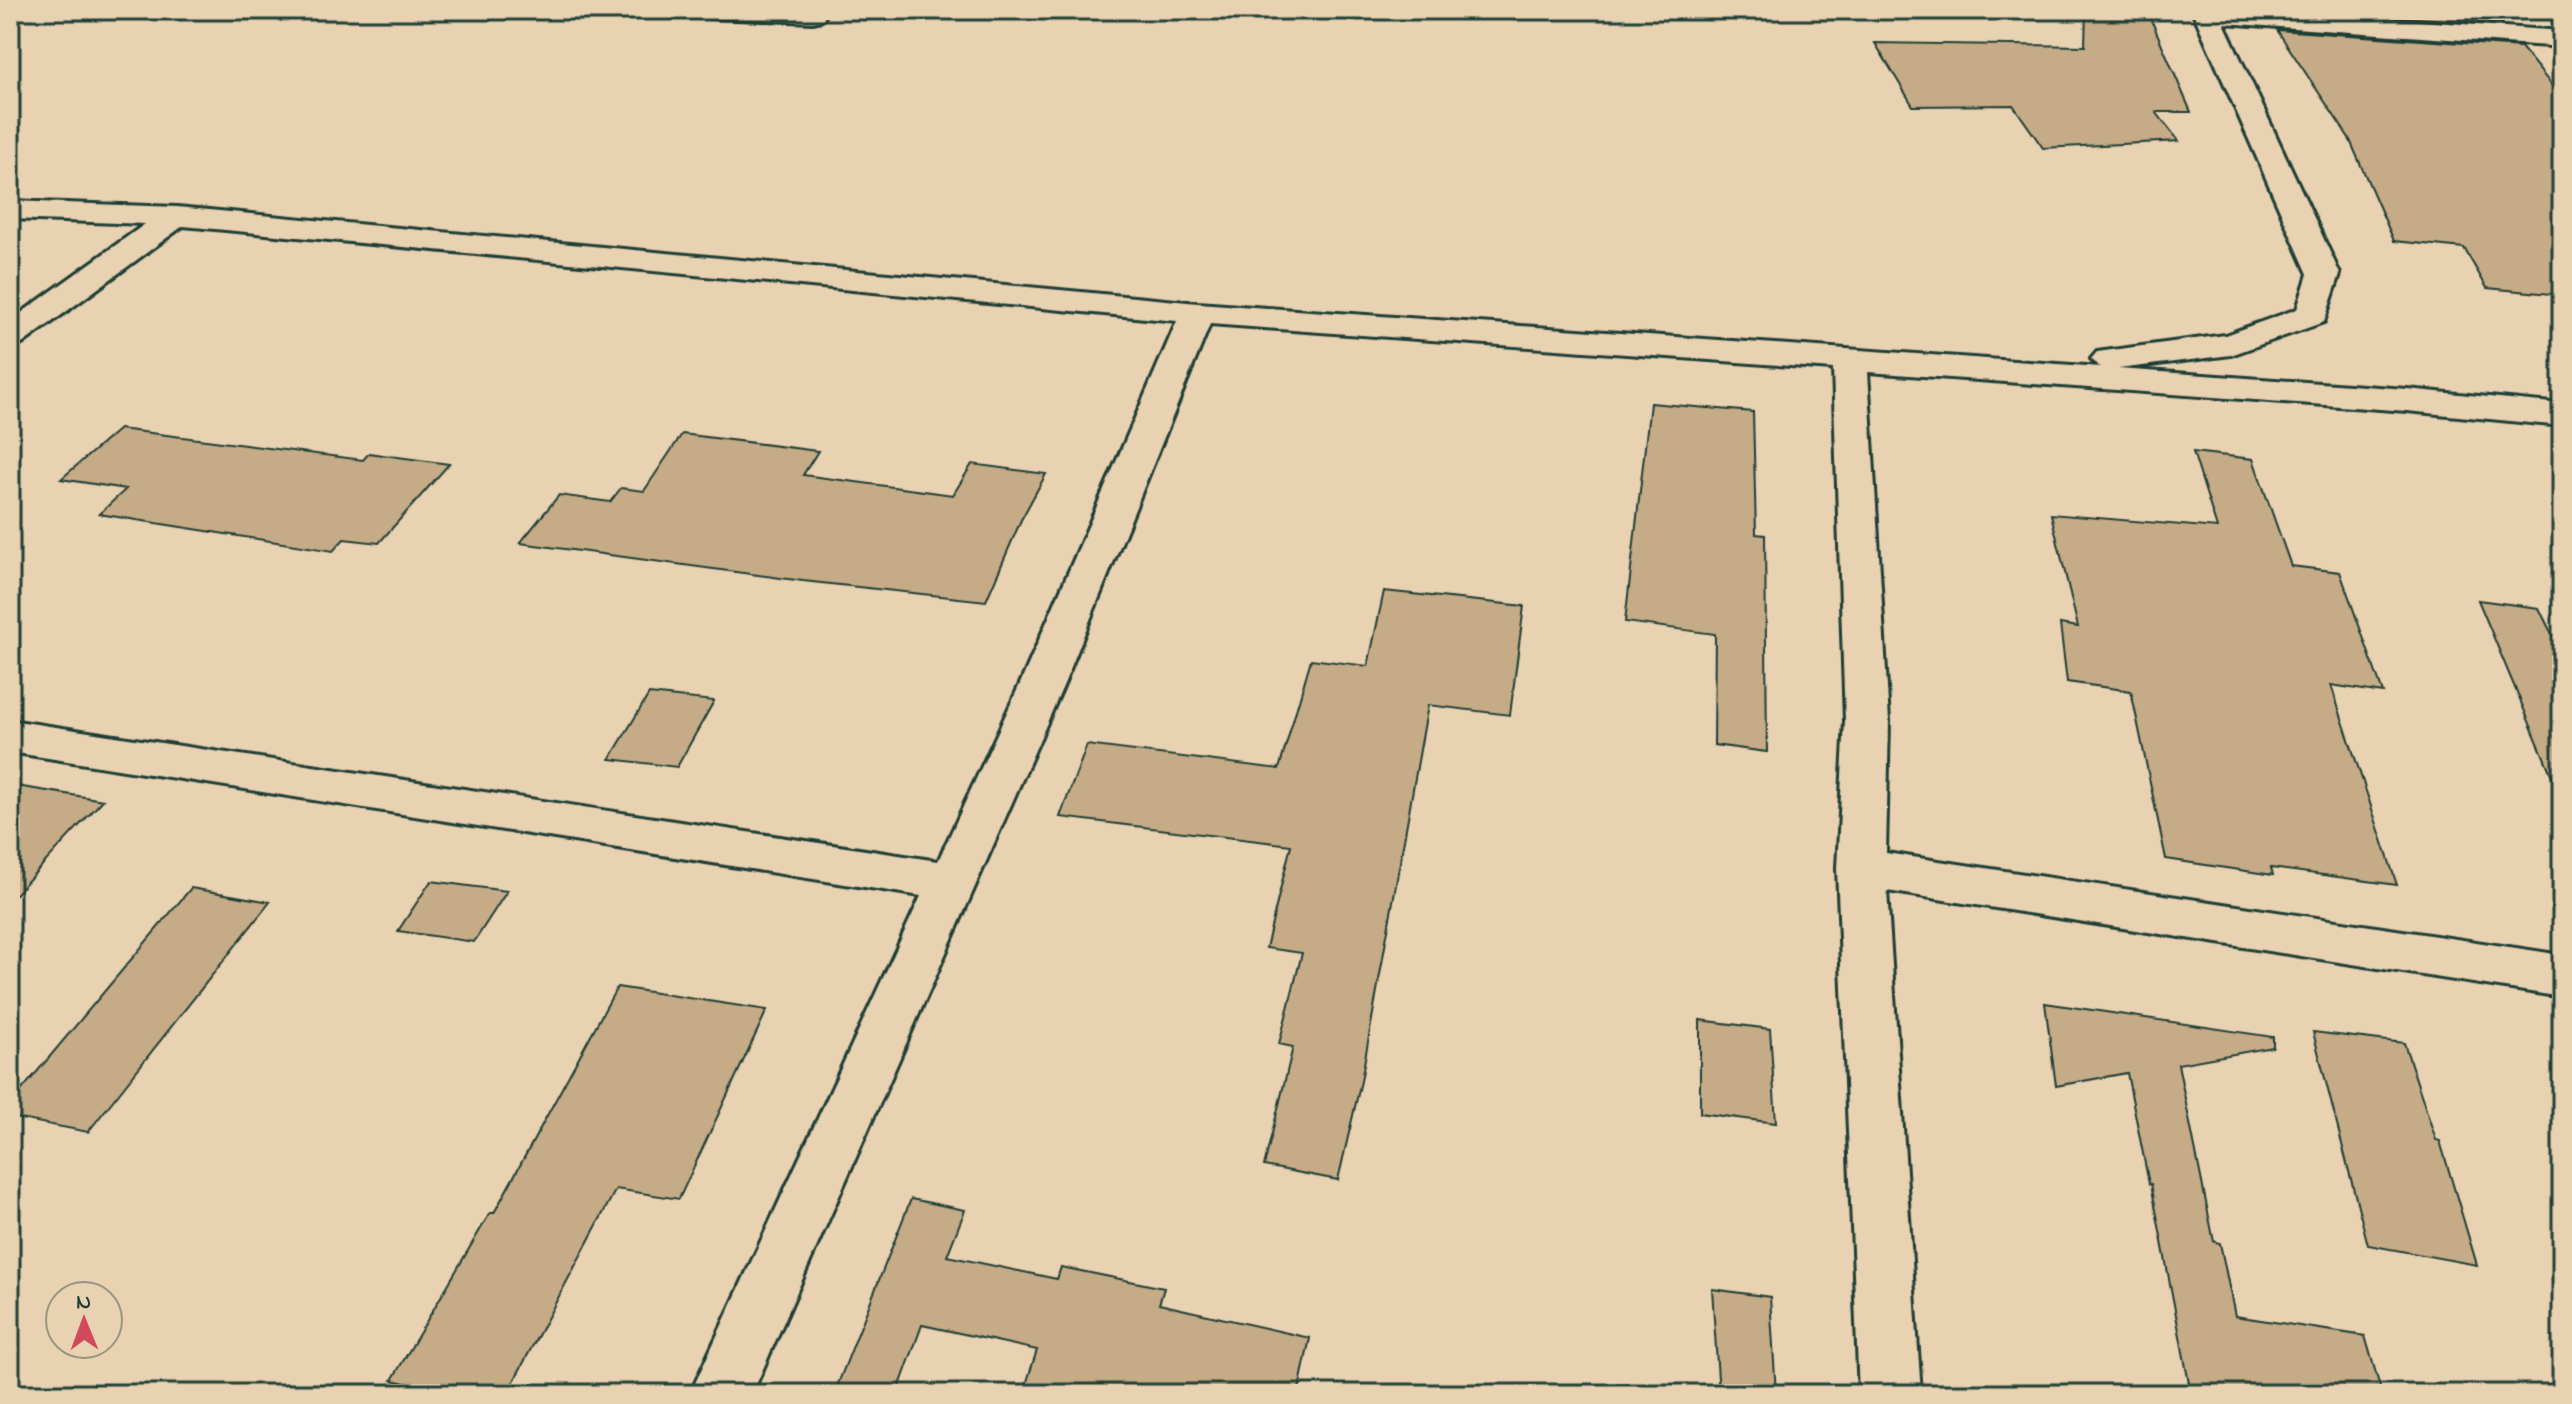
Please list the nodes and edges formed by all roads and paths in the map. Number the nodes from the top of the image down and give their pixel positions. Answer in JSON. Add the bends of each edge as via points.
{"nodes":[{"id":1,"x":713,"y":10,"type":"edge"},
{"id":2,"x":817,"y":10,"type":"edge"},
{"id":3,"x":2206,"y":12,"type":"edge"},
{"id":4,"x":2562,"y":39,"type":"edge"},
{"id":5,"x":10,"y":210,"type":"edge"},
{"id":6,"x":177,"y":216,"type":"junction"},
{"id":7,"x":1198,"y":313,"type":"junction"},
{"id":8,"x":10,"y":337,"type":"edge"},
{"id":9,"x":1850,"y":360,"type":"junction"},
{"id":10,"x":2048,"y":374,"type":"junction"},
{"id":11,"x":2562,"y":415,"type":"edge"},
{"id":12,"x":10,"y":736,"type":"edge"},
{"id":13,"x":1861,"y":868,"type":"junction"},
{"id":14,"x":951,"y":882,"type":"junction"},
{"id":15,"x":2562,"y":976,"type":"edge"},
{"id":16,"x":721,"y":1394,"type":"edge"},
{"id":17,"x":1890,"y":1394,"type":"edge"}],
"edges":[{"from":1,"to":2,"type":"street"},
{"from":3,"to":4,"type":"street"},
{"from":3,"to":10,"type":"street","via":[[2324,274],[2312,315],[2231,345],[2116,358]]},
{"from":5,"to":6,"type":"street"},
{"from":6,"to":7,"type":"street"},
{"from":6,"to":8,"type":"street"},
{"from":7,"to":9,"type":"street"},
{"from":7,"to":14,"type":"street","via":[[1042,684]]},
{"from":9,"to":10,"type":"street"},
{"from":9,"to":13,"type":"street","via":[[1867,721]]},
{"from":10,"to":11,"type":"street"},
{"from":12,"to":14,"type":"street"},
{"from":13,"to":15,"type":"street"},
{"from":13,"to":17,"type":"street"},
{"from":14,"to":16,"type":"street"}]}
